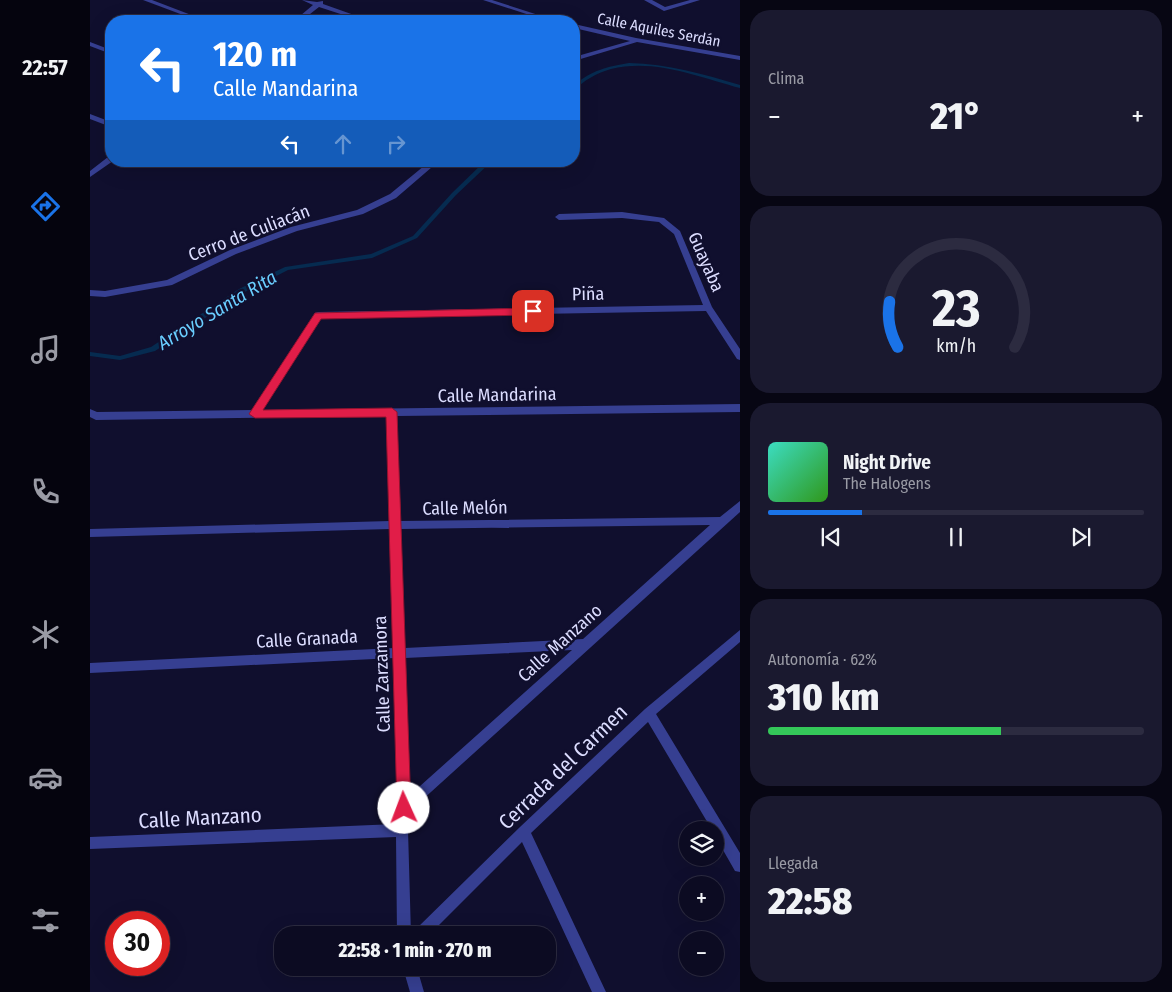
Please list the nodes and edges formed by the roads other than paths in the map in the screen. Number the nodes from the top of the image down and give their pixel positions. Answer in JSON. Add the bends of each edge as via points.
{"nodes":[{"id":1,"x":146,"y":0,"type":"edge"},
{"id":2,"x":305,"y":0,"type":"edge"},
{"id":3,"x":486,"y":0,"type":"edge"},
{"id":4,"x":647,"y":0,"type":"edge"},
{"id":5,"x":697,"y":0,"type":"edge"},
{"id":6,"x":321,"y":2,"type":"edge"},
{"id":7,"x":187,"y":15,"type":"edge"},
{"id":8,"x":305,"y":15,"type":"edge"},
{"id":9,"x":353,"y":15,"type":"edge"},
{"id":10,"x":535,"y":15,"type":"edge"},
{"id":11,"x":580,"y":27,"type":"edge"},
{"id":12,"x":636,"y":40,"type":"junction"},
{"id":13,"x":90,"y":44,"type":"edge"},
{"id":14,"x":105,"y":50,"type":"edge"},
{"id":15,"x":580,"y":57,"type":"edge"},
{"id":16,"x":740,"y":58,"type":"edge"},
{"id":17,"x":90,"y":116,"type":"edge"},
{"id":18,"x":105,"y":122,"type":"edge"},
{"id":19,"x":105,"y":164,"type":"edge"},
{"id":20,"x":428,"y":167,"type":"edge"},
{"id":21,"x":90,"y":175,"type":"edge"},
{"id":22,"x":559,"y":217,"type":"dead end"},
{"id":23,"x":90,"y":293,"type":"edge"},
{"id":24,"x":708,"y":308,"type":"junction"},
{"id":25,"x":736,"y":346,"type":"edge"},
{"id":26,"x":740,"y":356,"type":"edge"},
{"id":27,"x":740,"y":408,"type":"edge"},
{"id":28,"x":392,"y":412,"type":"junction"},
{"id":29,"x":90,"y":413,"type":"edge"},
{"id":30,"x":255,"y":414,"type":"junction"},
{"id":31,"x":740,"y":505,"type":"edge"},
{"id":32,"x":721,"y":521,"type":"junction"},
{"id":33,"x":395,"y":524,"type":"junction"},
{"id":34,"x":90,"y":533,"type":"edge"},
{"id":35,"x":740,"y":635,"type":"edge"},
{"id":36,"x":585,"y":644,"type":"junction"},
{"id":37,"x":399,"y":652,"type":"junction"},
{"id":38,"x":90,"y":668,"type":"edge"},
{"id":39,"x":649,"y":713,"type":"junction"},
{"id":40,"x":404,"y":808,"type":"junction"},
{"id":41,"x":402,"y":830,"type":"junction"},
{"id":42,"x":524,"y":831,"type":"junction"},
{"id":43,"x":90,"y":843,"type":"edge"},
{"id":44,"x":740,"y":866,"type":"edge"},
{"id":45,"x":404,"y":926,"type":"edge"},
{"id":46,"x":429,"y":926,"type":"edge"},
{"id":47,"x":412,"y":976,"type":"edge"},
{"id":48,"x":416,"y":992,"type":"edge"},
{"id":49,"x":599,"y":992,"type":"edge"}],
"edges":[{"from":1,"to":7,"type":"street"},
{"from":2,"to":6,"type":"street"},
{"from":3,"to":10,"type":"street"},
{"from":4,"to":5,"type":"street","via":[[664,9]]},
{"from":6,"to":8,"type":"street"},
{"from":6,"to":9,"type":"street"},
{"from":11,"to":12,"type":"street","name":"Calle Aquiles Serdán"},
{"from":12,"to":15,"type":"street"},
{"from":12,"to":16,"type":"street","name":"Calle Aquiles Serdán"},
{"from":13,"to":14,"type":"street"},
{"from":17,"to":18,"type":"street"},
{"from":19,"to":21,"type":"street"},
{"from":20,"to":23,"type":"street","name":"Cerro de Culiacán","via":[[394,196],[360,212],[294,229],[233,252],[169,283],[105,294]]},
{"from":22,"to":24,"type":"street","name":"Guayaba","via":[[622,215],[661,220],[676,233]]},
{"from":24,"to":25,"type":"street","name":"Guayaba"},
{"from":24,"to":30,"type":"street","name":"Piña","via":[[318,315]]},
{"from":25,"to":26,"type":"street","name":"Guayaba"},
{"from":27,"to":28,"type":"street","name":"Calle Mandarina"},
{"from":28,"to":30,"type":"street","name":"Calle Mandarina"},
{"from":28,"to":33,"type":"street","name":"Calle Zarzamora"},
{"from":29,"to":30,"type":"street","name":"Calle Mandarina","via":[[96,416]]},
{"from":31,"to":32,"type":"street","name":"Calle Manzano"},
{"from":32,"to":33,"type":"street","name":"Calle Melón"},
{"from":32,"to":36,"type":"street","name":"Calle Manzano"},
{"from":33,"to":34,"type":"street","name":"Calle Melón"},
{"from":33,"to":37,"type":"street","name":"Calle Zarzamora"},
{"from":35,"to":39,"type":"street","name":"Cerrada del Carmen"},
{"from":36,"to":37,"type":"street","name":"Calle Granada"},
{"from":36,"to":40,"type":"street","name":"Calle Manzano"},
{"from":37,"to":38,"type":"street","name":"Calle Granada"},
{"from":37,"to":40,"type":"street","name":"Calle Zarzamora"},
{"from":39,"to":42,"type":"street","name":"Cerrada del Carmen"},
{"from":39,"to":44,"type":"street"},
{"from":40,"to":41,"type":"street","name":"Calle Zarzamora"},
{"from":41,"to":43,"type":"street","name":"Calle Manzano"},
{"from":41,"to":45,"type":"street","name":"Calle Zarzamora"},
{"from":42,"to":46,"type":"street","name":"Cerrada del Carmen"},
{"from":42,"to":49,"type":"street"},
{"from":47,"to":48,"type":"street"}]}
